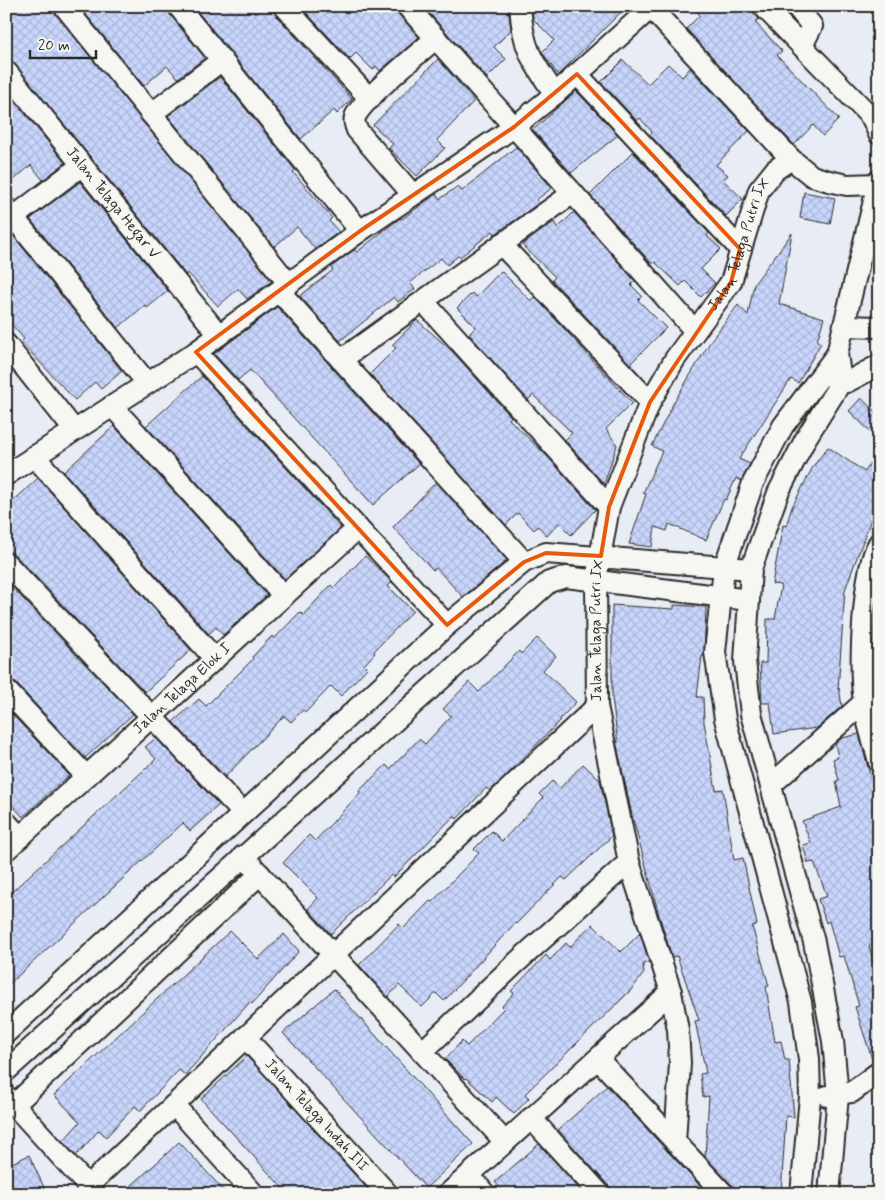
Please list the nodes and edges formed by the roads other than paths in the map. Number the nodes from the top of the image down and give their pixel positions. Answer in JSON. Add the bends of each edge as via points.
{"nodes":[{"id":1,"x":64,"y":6,"type":"edge"},
{"id":2,"x":178,"y":6,"type":"edge"},
{"id":3,"x":406,"y":6,"type":"edge"},
{"id":4,"x":520,"y":6,"type":"edge"},
{"id":5,"x":763,"y":6,"type":"edge"},
{"id":6,"x":796,"y":6,"type":"edge"},
{"id":7,"x":287,"y":7,"type":"edge"},
{"id":8,"x":652,"y":7,"type":"edge"},
{"id":9,"x":436,"y":38,"type":"junction"},
{"id":10,"x":802,"y":46,"type":"junction"},
{"id":11,"x":222,"y":60,"type":"junction"},
{"id":12,"x":6,"y":71,"type":"edge"},
{"id":13,"x":577,"y":74,"type":"junction"},
{"id":14,"x":555,"y":94,"type":"junction"},
{"id":15,"x":370,"y":99,"type":"junction"},
{"id":16,"x":151,"y":114,"type":"junction"},
{"id":17,"x":514,"y":127,"type":"junction"},
{"id":18,"x":879,"y":134,"type":"edge"},
{"id":19,"x":791,"y":159,"type":"junction"},
{"id":20,"x":82,"y":165,"type":"junction"},
{"id":21,"x":879,"y":180,"type":"edge"},
{"id":22,"x":878,"y":184,"type":"edge"},
{"id":23,"x":573,"y":193,"type":"junction"},
{"id":24,"x":413,"y":195,"type":"junction"},
{"id":25,"x":9,"y":216,"type":"edge"},
{"id":26,"x":360,"y":231,"type":"junction"},
{"id":27,"x":501,"y":244,"type":"junction"},
{"id":28,"x":740,"y":249,"type":"junction"},
{"id":29,"x":284,"y":288,"type":"junction"},
{"id":30,"x":423,"y":301,"type":"junction"},
{"id":31,"x":845,"y":326,"type":"junction"},
{"id":32,"x":879,"y":327,"type":"edge"},
{"id":33,"x":695,"y":331,"type":"junction"},
{"id":34,"x":219,"y":335,"type":"junction"},
{"id":35,"x":6,"y":344,"type":"edge"},
{"id":36,"x":196,"y":352,"type":"junction"},
{"id":37,"x":341,"y":360,"type":"junction"},
{"id":38,"x":879,"y":365,"type":"edge"},
{"id":39,"x":832,"y":377,"type":"junction"},
{"id":40,"x":148,"y":383,"type":"junction"},
{"id":41,"x":650,"y":402,"type":"junction"},
{"id":42,"x":112,"y":406,"type":"junction"},
{"id":43,"x":74,"y":430,"type":"junction"},
{"id":44,"x":34,"y":456,"type":"junction"},
{"id":45,"x":6,"y":475,"type":"edge"},
{"id":46,"x":609,"y":507,"type":"junction"},
{"id":47,"x":358,"y":528,"type":"junction"},
{"id":48,"x":879,"y":543,"type":"edge"},
{"id":49,"x":601,"y":556,"type":"junction"},
{"id":50,"x":524,"y":562,"type":"junction"},
{"id":51,"x":6,"y":563,"type":"edge"},
{"id":52,"x":724,"y":568,"type":"junction"},
{"id":53,"x":751,"y":569,"type":"junction"},
{"id":54,"x":596,"y":580,"type":"junction"},
{"id":55,"x":284,"y":596,"type":"junction"},
{"id":56,"x":720,"y":597,"type":"junction"},
{"id":57,"x":749,"y":600,"type":"junction"},
{"id":58,"x":447,"y":625,"type":"junction"},
{"id":59,"x":215,"y":659,"type":"junction"},
{"id":60,"x":879,"y":689,"type":"edge"},
{"id":61,"x":6,"y":690,"type":"edge"},
{"id":62,"x":864,"y":702,"type":"junction"},
{"id":63,"x":597,"y":706,"type":"junction"},
{"id":64,"x":152,"y":717,"type":"junction"},
{"id":65,"x":879,"y":762,"type":"edge"},
{"id":66,"x":86,"y":776,"type":"junction"},
{"id":67,"x":771,"y":785,"type":"junction"},
{"id":68,"x":244,"y":813,"type":"junction"},
{"id":69,"x":6,"y":822,"type":"edge"},
{"id":70,"x":13,"y":844,"type":"edge"},
{"id":71,"x":243,"y":856,"type":"junction"},
{"id":72,"x":629,"y":862,"type":"junction"},
{"id":73,"x":260,"y":874,"type":"junction"},
{"id":74,"x":334,"y":954,"type":"junction"},
{"id":75,"x":672,"y":992,"type":"junction"},
{"id":76,"x":6,"y":1033,"type":"edge"},
{"id":77,"x":245,"y":1038,"type":"junction"},
{"id":78,"x":422,"y":1052,"type":"junction"},
{"id":79,"x":598,"y":1059,"type":"junction"},
{"id":80,"x":6,"y":1071,"type":"edge"},
{"id":81,"x":879,"y":1072,"type":"edge"},
{"id":82,"x":838,"y":1096,"type":"junction"},
{"id":83,"x":810,"y":1097,"type":"junction"},
{"id":84,"x":10,"y":1100,"type":"edge"},
{"id":85,"x":174,"y":1105,"type":"junction"},
{"id":86,"x":530,"y":1118,"type":"junction"},
{"id":87,"x":505,"y":1142,"type":"junction"},
{"id":88,"x":675,"y":1142,"type":"junction"},
{"id":89,"x":469,"y":1175,"type":"junction"},
{"id":90,"x":92,"y":1190,"type":"edge"},
{"id":91,"x":254,"y":1194,"type":"edge"},
{"id":92,"x":388,"y":1194,"type":"edge"},
{"id":93,"x":448,"y":1194,"type":"edge"},
{"id":94,"x":485,"y":1194,"type":"edge"},
{"id":95,"x":600,"y":1194,"type":"edge"},
{"id":96,"x":724,"y":1194,"type":"edge"},
{"id":97,"x":801,"y":1194,"type":"edge"},
{"id":98,"x":829,"y":1194,"type":"edge"}],
"edges":[{"from":1,"to":16,"type":"street"},
{"from":2,"to":11,"type":"street"},
{"from":3,"to":9,"type":"street"},
{"from":4,"to":14,"type":"street","via":[[522,35],[531,60]]},
{"from":5,"to":10,"type":"street"},
{"from":6,"to":10,"type":"street","via":[[812,26]]},
{"from":7,"to":15,"type":"street"},
{"from":8,"to":13,"type":"street"},
{"from":8,"to":19,"type":"street"},
{"from":9,"to":15,"type":"street"},
{"from":9,"to":17,"type":"street"},
{"from":10,"to":18,"type":"street","via":[[872,118]]},
{"from":11,"to":16,"type":"street"},
{"from":11,"to":26,"type":"street"},
{"from":12,"to":20,"type":"street","name":"Jalan Telaga Hegar V"},
{"from":13,"to":14,"type":"street"},
{"from":13,"to":28,"type":"street"},
{"from":14,"to":17,"type":"street"},
{"from":15,"to":24,"type":"street","via":[[356,114],[356,130]]},
{"from":16,"to":29,"type":"street"},
{"from":17,"to":23,"type":"street"},
{"from":17,"to":24,"type":"street"},
{"from":19,"to":22,"type":"street","via":[[812,176],[829,181],[847,185]]},
{"from":19,"to":28,"type":"street","name":"Jalan Telaga Putri IX","via":[[775,170],[759,190]]},
{"from":20,"to":25,"type":"street"},
{"from":20,"to":34,"type":"street","name":"Jalan Telaga Hegar V"},
{"from":21,"to":22,"type":"street"},
{"from":22,"to":31,"type":"street"},
{"from":23,"to":27,"type":"street"},
{"from":23,"to":33,"type":"street"},
{"from":24,"to":26,"type":"street"},
{"from":25,"to":40,"type":"street"},
{"from":26,"to":29,"type":"street"},
{"from":27,"to":30,"type":"street"},
{"from":27,"to":41,"type":"street"},
{"from":28,"to":33,"type":"street","name":"Jalan Telaga Putri IX","via":[[731,282]]},
{"from":29,"to":34,"type":"street"},
{"from":29,"to":37,"type":"street"},
{"from":30,"to":37,"type":"street"},
{"from":30,"to":46,"type":"street"},
{"from":31,"to":32,"type":"street"},
{"from":31,"to":39,"type":"street"},
{"from":33,"to":41,"type":"street","name":"Jalan Telaga Putri IX"},
{"from":34,"to":36,"type":"street"},
{"from":35,"to":43,"type":"street"},
{"from":36,"to":40,"type":"street"},
{"from":36,"to":47,"type":"street"},
{"from":37,"to":50,"type":"street"},
{"from":38,"to":39,"type":"street","via":[[860,376]]},
{"from":39,"to":52,"type":"street","via":[[783,426],[753,484]]},
{"from":39,"to":53,"type":"street","via":[[778,493]]},
{"from":40,"to":42,"type":"street"},
{"from":41,"to":46,"type":"street","name":"Jalan Telaga Putri IX"},
{"from":42,"to":43,"type":"street"},
{"from":42,"to":55,"type":"street"},
{"from":43,"to":44,"type":"street"},
{"from":44,"to":45,"type":"street"},
{"from":44,"to":59,"type":"street"},
{"from":46,"to":49,"type":"street","name":"Jalan Telaga Putri IX"},
{"from":47,"to":55,"type":"street","name":"Jalan Telaga Elok I"},
{"from":47,"to":58,"type":"street"},
{"from":48,"to":62,"type":"street","via":[[869,575],[862,639]]},
{"from":49,"to":50,"type":"street","via":[[546,553]]},
{"from":49,"to":52,"type":"street"},
{"from":49,"to":54,"type":"street","name":"Jalan Telaga Putri IX"},
{"from":50,"to":58,"type":"street"},
{"from":51,"to":64,"type":"street"},
{"from":52,"to":53,"type":"street"},
{"from":52,"to":56,"type":"street"},
{"from":53,"to":57,"type":"street"},
{"from":54,"to":56,"type":"street"},
{"from":54,"to":63,"type":"street","name":"Jalan Telaga Putri IX"},
{"from":54,"to":71,"type":"street","via":[[566,577],[543,586]]},
{"from":55,"to":59,"type":"street","name":"Jalan Telaga Elok I"},
{"from":56,"to":57,"type":"street"},
{"from":56,"to":83,"type":"street","via":[[715,652],[725,719],[801,1002],[809,1059]]},
{"from":57,"to":67,"type":"street","via":[[745,661],[751,714]]},
{"from":58,"to":68,"type":"street"},
{"from":59,"to":64,"type":"street","name":"Jalan Telaga Elok I"},
{"from":60,"to":62,"type":"street"},
{"from":61,"to":66,"type":"street"},
{"from":62,"to":65,"type":"street"},
{"from":62,"to":67,"type":"street"},
{"from":63,"to":72,"type":"street","name":"Jalan Telaga Putri IX"},
{"from":63,"to":74,"type":"street"},
{"from":64,"to":66,"type":"street","name":"Jalan Telaga Elok I"},
{"from":64,"to":68,"type":"street"},
{"from":66,"to":70,"type":"street","name":"Jalan Telaga Elok I"},
{"from":67,"to":82,"type":"street","via":[[821,977],[833,1041]]},
{"from":68,"to":76,"type":"street"},
{"from":69,"to":70,"type":"street"},
{"from":71,"to":73,"type":"street"},
{"from":71,"to":80,"type":"street"},
{"from":72,"to":75,"type":"street","name":"Jalan Telaga Putri IX"},
{"from":72,"to":78,"type":"street"},
{"from":73,"to":74,"type":"street"},
{"from":73,"to":84,"type":"street"},
{"from":74,"to":77,"type":"street"},
{"from":74,"to":78,"type":"street"},
{"from":75,"to":79,"type":"street"},
{"from":75,"to":88,"type":"street","name":"Jalan Telaga Putri IX","via":[[680,1063]]},
{"from":77,"to":85,"type":"street"},
{"from":77,"to":92,"type":"street","name":"Jalan Telaga Indah III"},
{"from":78,"to":87,"type":"street"},
{"from":79,"to":86,"type":"street"},
{"from":79,"to":88,"type":"street"},
{"from":81,"to":82,"type":"street","via":[[852,1092]]},
{"from":82,"to":83,"type":"street"},
{"from":82,"to":98,"type":"street"},
{"from":83,"to":97,"type":"street"},
{"from":84,"to":90,"type":"street"},
{"from":85,"to":90,"type":"street"},
{"from":85,"to":91,"type":"street"},
{"from":86,"to":87,"type":"street"},
{"from":86,"to":95,"type":"street"},
{"from":87,"to":89,"type":"street"},
{"from":88,"to":96,"type":"street"},
{"from":89,"to":93,"type":"street"},
{"from":89,"to":94,"type":"street"}]}
